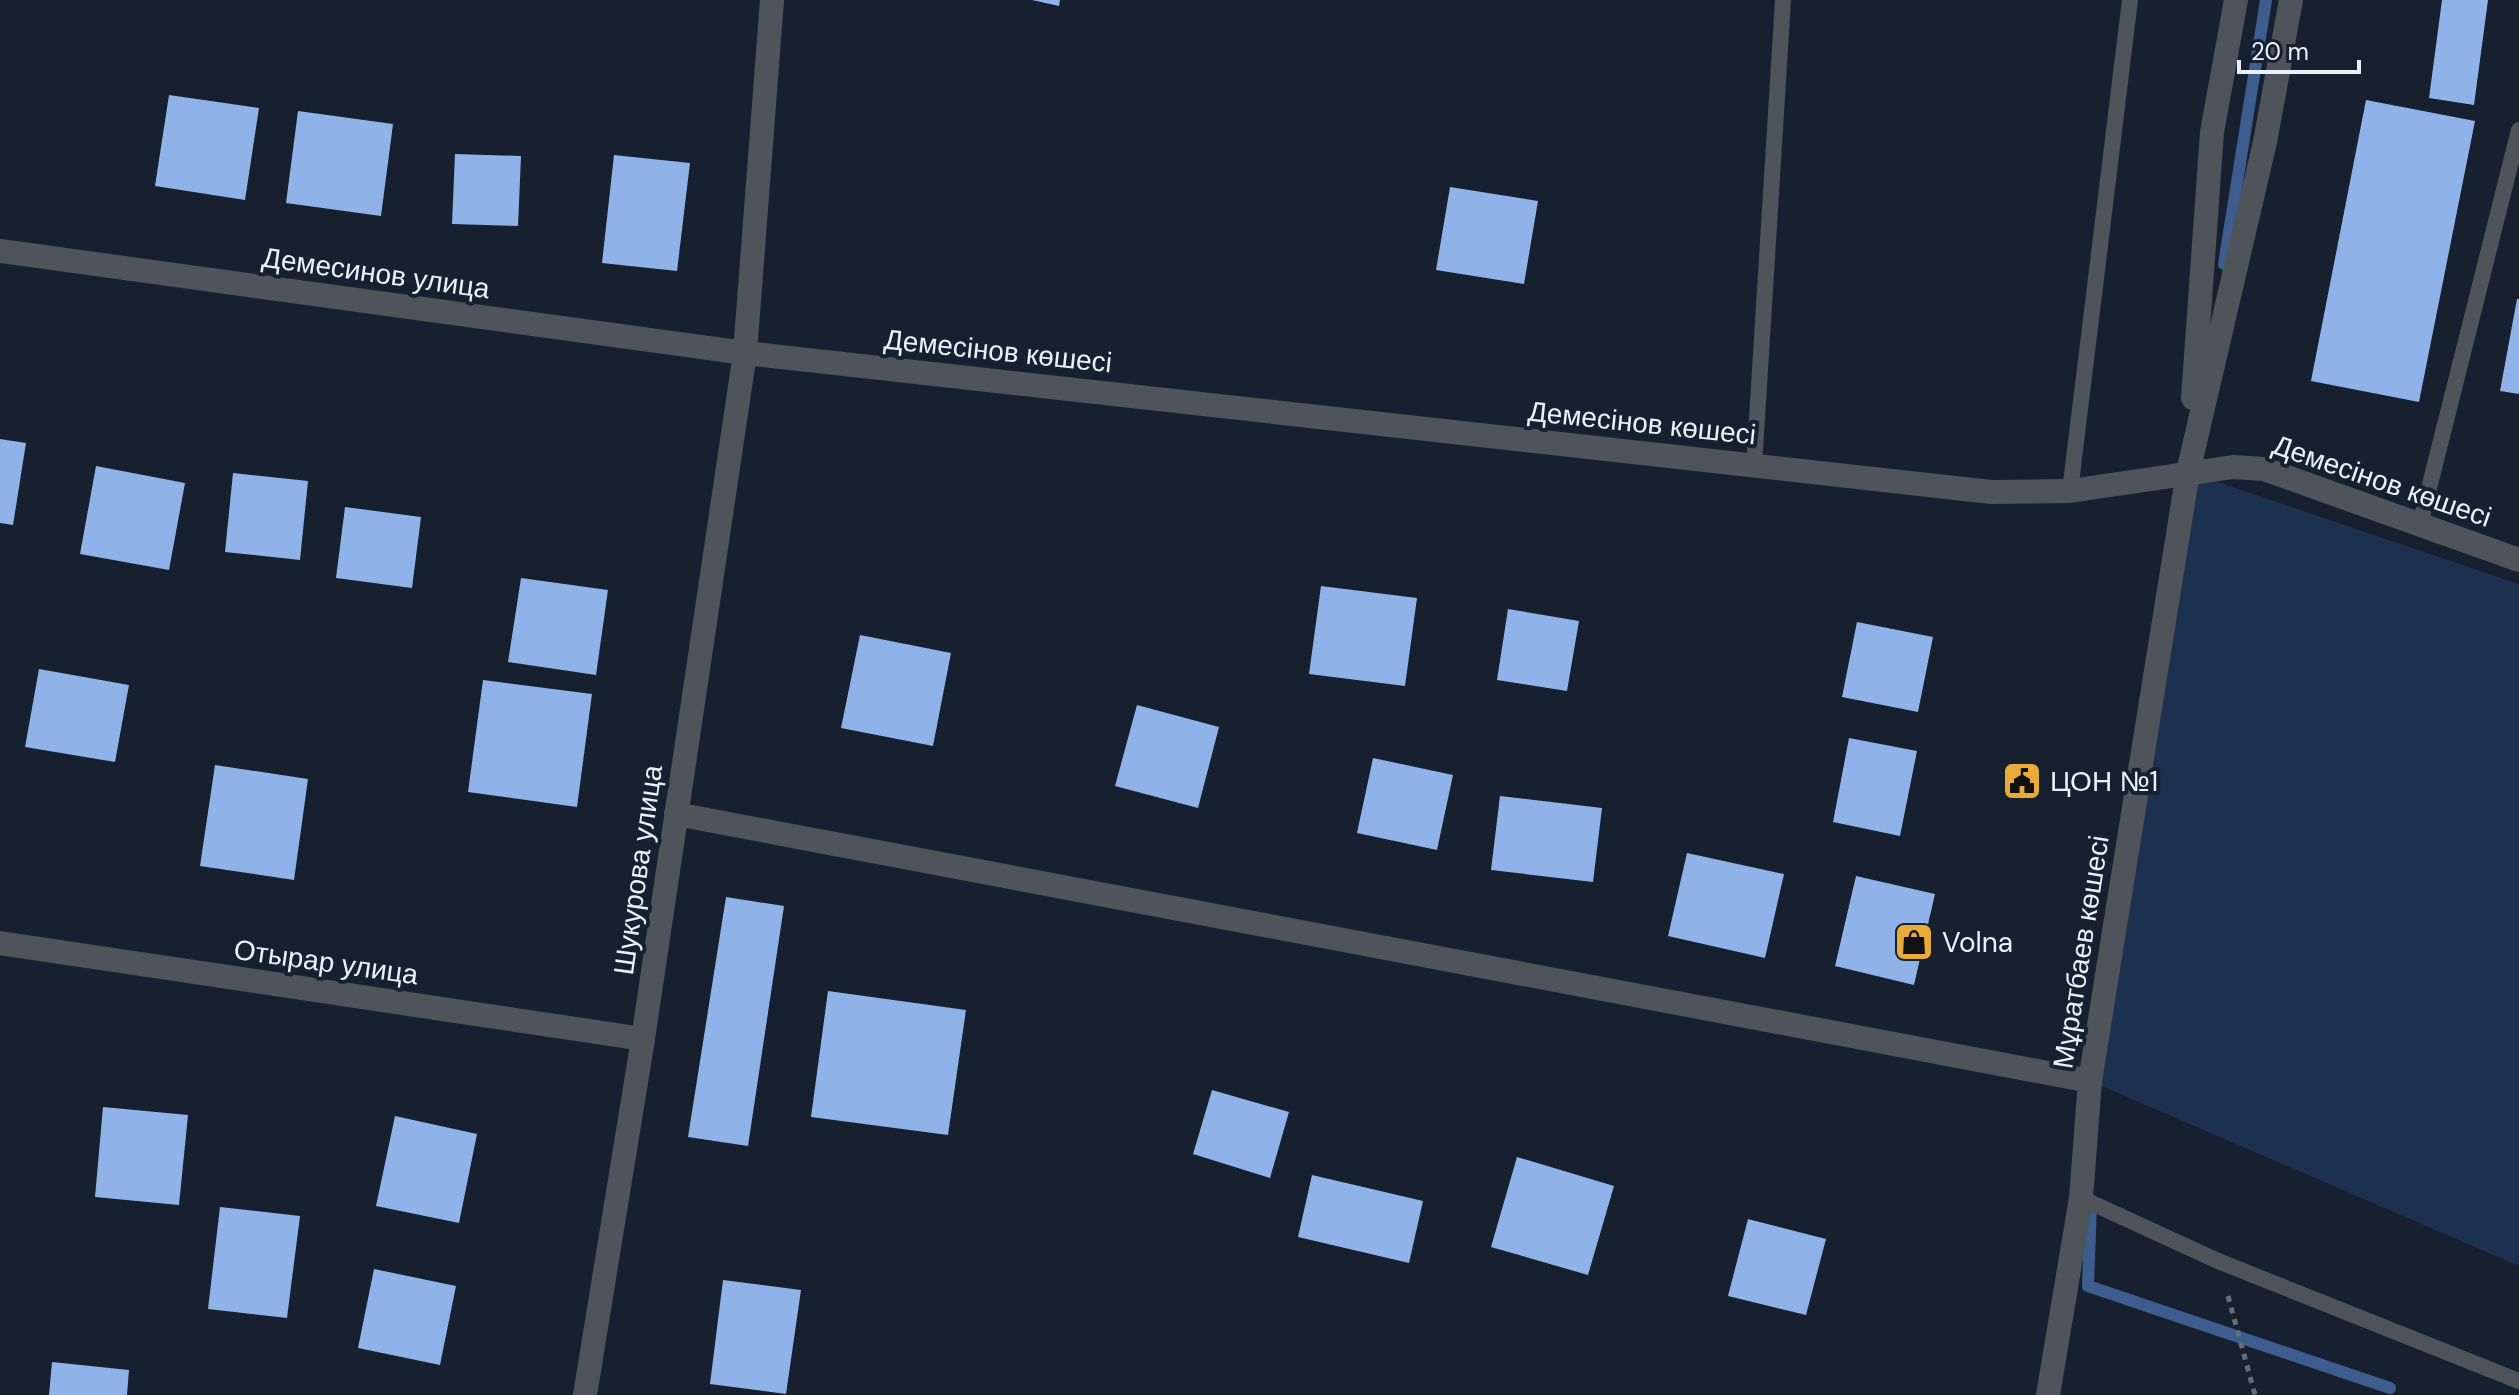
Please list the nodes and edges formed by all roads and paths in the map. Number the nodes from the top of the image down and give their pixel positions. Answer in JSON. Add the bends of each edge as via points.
{"nodes":[{"id":1,"x":772,"y":0,"type":"edge"},
{"id":2,"x":1783,"y":0,"type":"edge"},
{"id":3,"x":2130,"y":0,"type":"edge"},
{"id":4,"x":2236,"y":0,"type":"edge"},
{"id":5,"x":2291,"y":0,"type":"edge"},
{"id":6,"x":2519,"y":130,"type":"edge"},
{"id":7,"x":0,"y":251,"type":"edge"},
{"id":8,"x":745,"y":353,"type":"junction"},
{"id":9,"x":1754,"y":466,"type":"junction"},
{"id":10,"x":2188,"y":472,"type":"junction"},
{"id":11,"x":2070,"y":491,"type":"junction"},
{"id":12,"x":2420,"y":524,"type":"junction"},
{"id":13,"x":2519,"y":560,"type":"edge"},
{"id":14,"x":676,"y":814,"type":"junction"},
{"id":15,"x":0,"y":943,"type":"edge"},
{"id":16,"x":643,"y":1039,"type":"junction"},
{"id":17,"x":2090,"y":1081,"type":"junction"},
{"id":18,"x":2081,"y":1198,"type":"junction"},
{"id":19,"x":2218,"y":1261,"type":"junction"},
{"id":20,"x":2519,"y":1381,"type":"edge"},
{"id":21,"x":585,"y":1395,"type":"edge"},
{"id":22,"x":2048,"y":1395,"type":"edge"},
{"id":23,"x":2255,"y":1395,"type":"edge"}],
"edges":[{"from":1,"to":8,"type":"street","name":"Шукурова улица"},
{"from":2,"to":9,"type":"lane"},
{"from":3,"to":11,"type":"lane"},
{"from":4,"to":10,"type":"street","via":[[2212,132]]},
{"from":5,"to":10,"type":"street","via":[[2265,142]]},
{"from":6,"to":12,"type":"lane"},
{"from":7,"to":8,"type":"street","name":"Демесинов улица"},
{"from":8,"to":9,"type":"street","name":"Демесінов көшесі"},
{"from":8,"to":14,"type":"street","name":"Шукурова улица"},
{"from":9,"to":11,"type":"street","name":"Демесінов көшесі","via":[[1991,492]]},
{"from":10,"to":11,"type":"street","name":"Демесінов көшесі"},
{"from":10,"to":12,"type":"street","name":"Демесінов көшесі","via":[[2264,469]]},
{"from":10,"to":17,"type":"street","name":"Мұратбаев көшесі"},
{"from":12,"to":13,"type":"street","name":"Демесінов көшесі"},
{"from":14,"to":16,"type":"street","name":"Шукурова улица"},
{"from":14,"to":17,"type":"street"},
{"from":15,"to":16,"type":"street","name":"Отырар улица"},
{"from":16,"to":21,"type":"street","name":"Шукурова улица"},
{"from":17,"to":18,"type":"street","name":"Мұратбаев көшесі"},
{"from":18,"to":19,"type":"lane"},
{"from":18,"to":22,"type":"street","name":"Мұратбаев көшесі"},
{"from":19,"to":20,"type":"lane"},
{"from":19,"to":23,"type":"path"}]}
